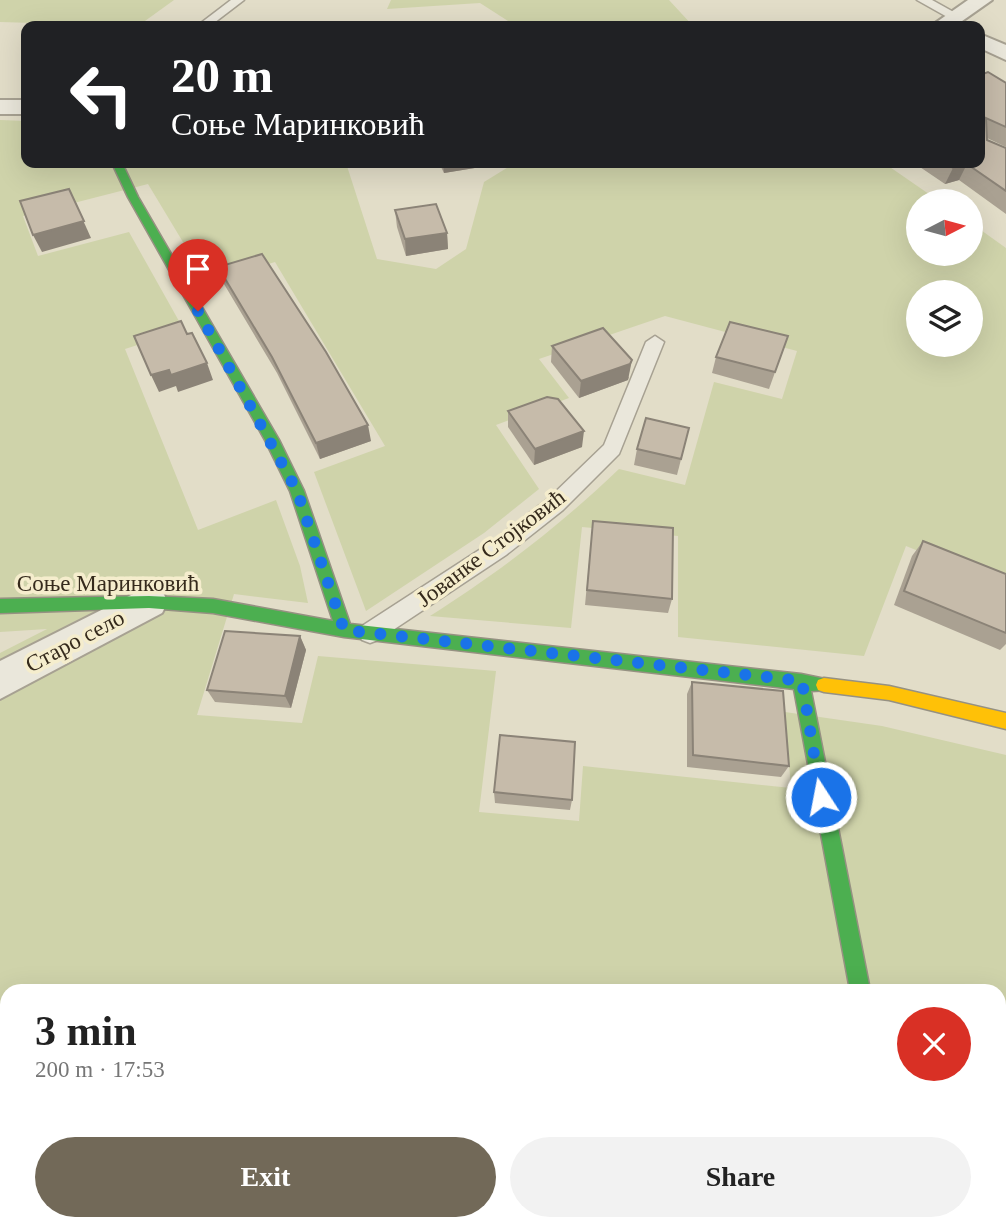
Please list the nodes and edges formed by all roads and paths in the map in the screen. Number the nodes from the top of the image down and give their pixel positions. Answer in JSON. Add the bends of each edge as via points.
{"nodes":[{"id":1,"x":238,"y":0,"type":"edge"},
{"id":2,"x":923,"y":0,"type":"edge"},
{"id":3,"x":982,"y":0,"type":"edge"},
{"id":4,"x":210,"y":21,"type":"edge"},
{"id":5,"x":947,"y":21,"type":"edge"},
{"id":6,"x":950,"y":21,"type":"edge"},
{"id":7,"x":985,"y":43,"type":"edge"},
{"id":8,"x":1006,"y":54,"type":"edge"},
{"id":9,"x":0,"y":107,"type":"edge"},
{"id":10,"x":21,"y":107,"type":"edge"},
{"id":11,"x":119,"y":168,"type":"edge"},
{"id":12,"x":655,"y":342,"type":"dead end"},
{"id":13,"x":149,"y":602,"type":"junction"},
{"id":14,"x":0,"y":606,"type":"edge"},
{"id":15,"x":344,"y":630,"type":"junction"},
{"id":16,"x":370,"y":633,"type":"junction"},
{"id":17,"x":0,"y":681,"type":"edge"},
{"id":18,"x":802,"y":681,"type":"junction"},
{"id":19,"x":1006,"y":720,"type":"edge"},
{"id":20,"x":859,"y":984,"type":"edge"}],
"edges":[{"from":1,"to":4,"type":"lane"},
{"from":2,"to":5,"type":"lane"},
{"from":3,"to":6,"type":"street"},
{"from":7,"to":8,"type":"street"},
{"from":9,"to":10,"type":"street"},
{"from":11,"to":15,"type":"street","via":[[297,491]]},
{"from":12,"to":16,"type":"lane","name":"Јованке Стојковић","via":[[612,449],[556,503],[498,549]]},
{"from":13,"to":14,"type":"street","name":"Соње Маринковић"},
{"from":13,"to":15,"type":"street","name":"Соње Маринковић","via":[[214,606]]},
{"from":13,"to":17,"type":"street","name":"Старо село"},
{"from":15,"to":16,"type":"street","name":"Соње Маринковић"},
{"from":16,"to":18,"type":"street","name":"Соње Маринковић"},
{"from":18,"to":19,"type":"street","name":"Соње Маринковић","via":[[889,693]]},
{"from":18,"to":20,"type":"street","via":[[815,772]]}]}
